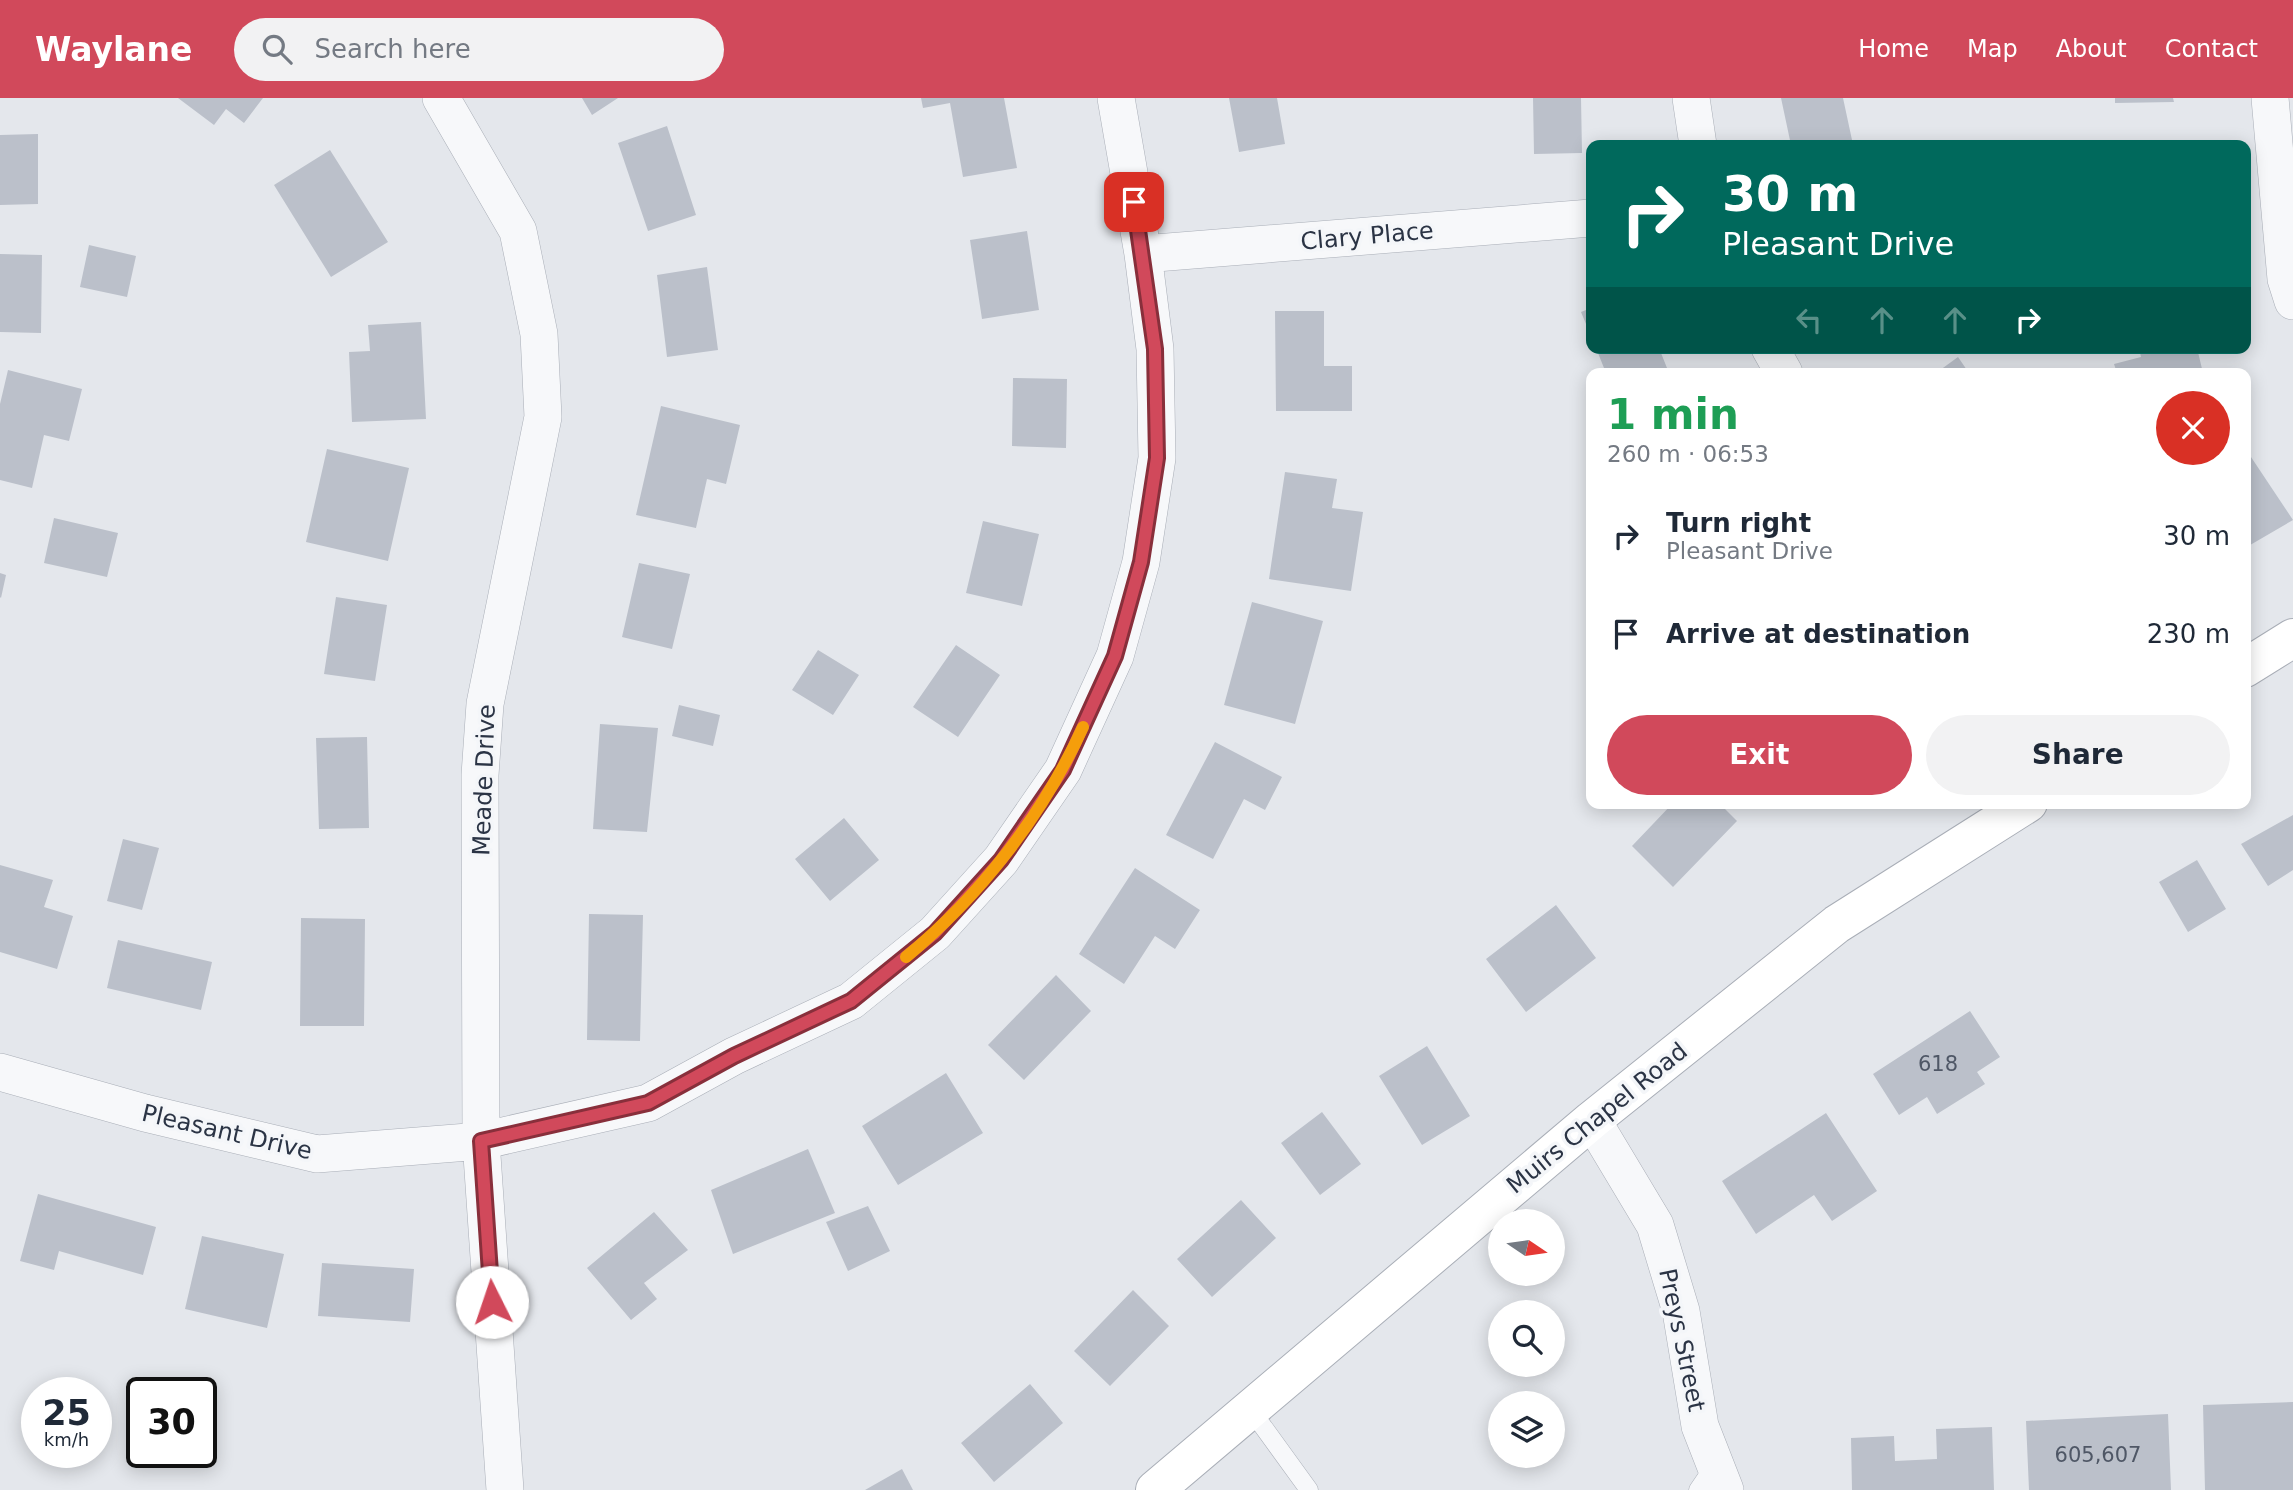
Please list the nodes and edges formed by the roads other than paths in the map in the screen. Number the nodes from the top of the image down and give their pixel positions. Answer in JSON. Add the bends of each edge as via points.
{"nodes":[{"id":1,"x":442,"y":98,"type":"edge"},
{"id":2,"x":1116,"y":98,"type":"edge"},
{"id":3,"x":1691,"y":98,"type":"edge"},
{"id":4,"x":2270,"y":98,"type":"edge"},
{"id":5,"x":1697,"y":140,"type":"edge"},
{"id":6,"x":1586,"y":218,"type":"edge"},
{"id":7,"x":1143,"y":254,"type":"junction"},
{"id":8,"x":2293,"y":301,"type":"edge"},
{"id":9,"x":2293,"y":638,"type":"edge"},
{"id":10,"x":2251,"y":664,"type":"edge"},
{"id":11,"x":2019,"y":809,"type":"edge"},
{"id":12,"x":0,"y":1072,"type":"edge"},
{"id":13,"x":1592,"y":1120,"type":"junction"},
{"id":14,"x":481,"y":1141,"type":"junction"},
{"id":15,"x":1251,"y":1410,"type":"junction"},
{"id":16,"x":1713,"y":1482,"type":"edge"},
{"id":17,"x":505,"y":1490,"type":"edge"},
{"id":18,"x":1155,"y":1490,"type":"edge"},
{"id":19,"x":1309,"y":1490,"type":"edge"}],
"edges":[{"from":1,"to":14,"type":"street","name":"Meade Drive","via":[[518,231],[539,334],[543,417],[485,704],[480,775]]},
{"from":2,"to":7,"type":"street","name":"Pleasant Drive"},
{"from":3,"to":5,"type":"street"},
{"from":4,"to":8,"type":"street","via":[[2286,279]]},
{"from":6,"to":7,"type":"street","name":"Clary Place"},
{"from":7,"to":14,"type":"street","name":"Pleasant Drive","via":[[1155,349],[1157,458],[1141,562],[1115,656],[1063,770],[1001,860],[935,933],[851,1001],[648,1103]]},
{"from":9,"to":10,"type":"main road"},
{"from":11,"to":13,"type":"main road","name":"Muirs Chapel Road","via":[[1837,924]]},
{"from":12,"to":14,"type":"street","name":"Pleasant Drive","via":[[145,1114],[317,1154]]},
{"from":13,"to":15,"type":"main road","name":"Muirs Chapel Road"},
{"from":13,"to":16,"type":"street","name":"Preys Street","via":[[1655,1225],[1681,1311]]},
{"from":14,"to":17,"type":"street","name":"Meade Drive"},
{"from":15,"to":18,"type":"main road","name":"Muirs Chapel Road"},
{"from":15,"to":19,"type":"lane"}]}
